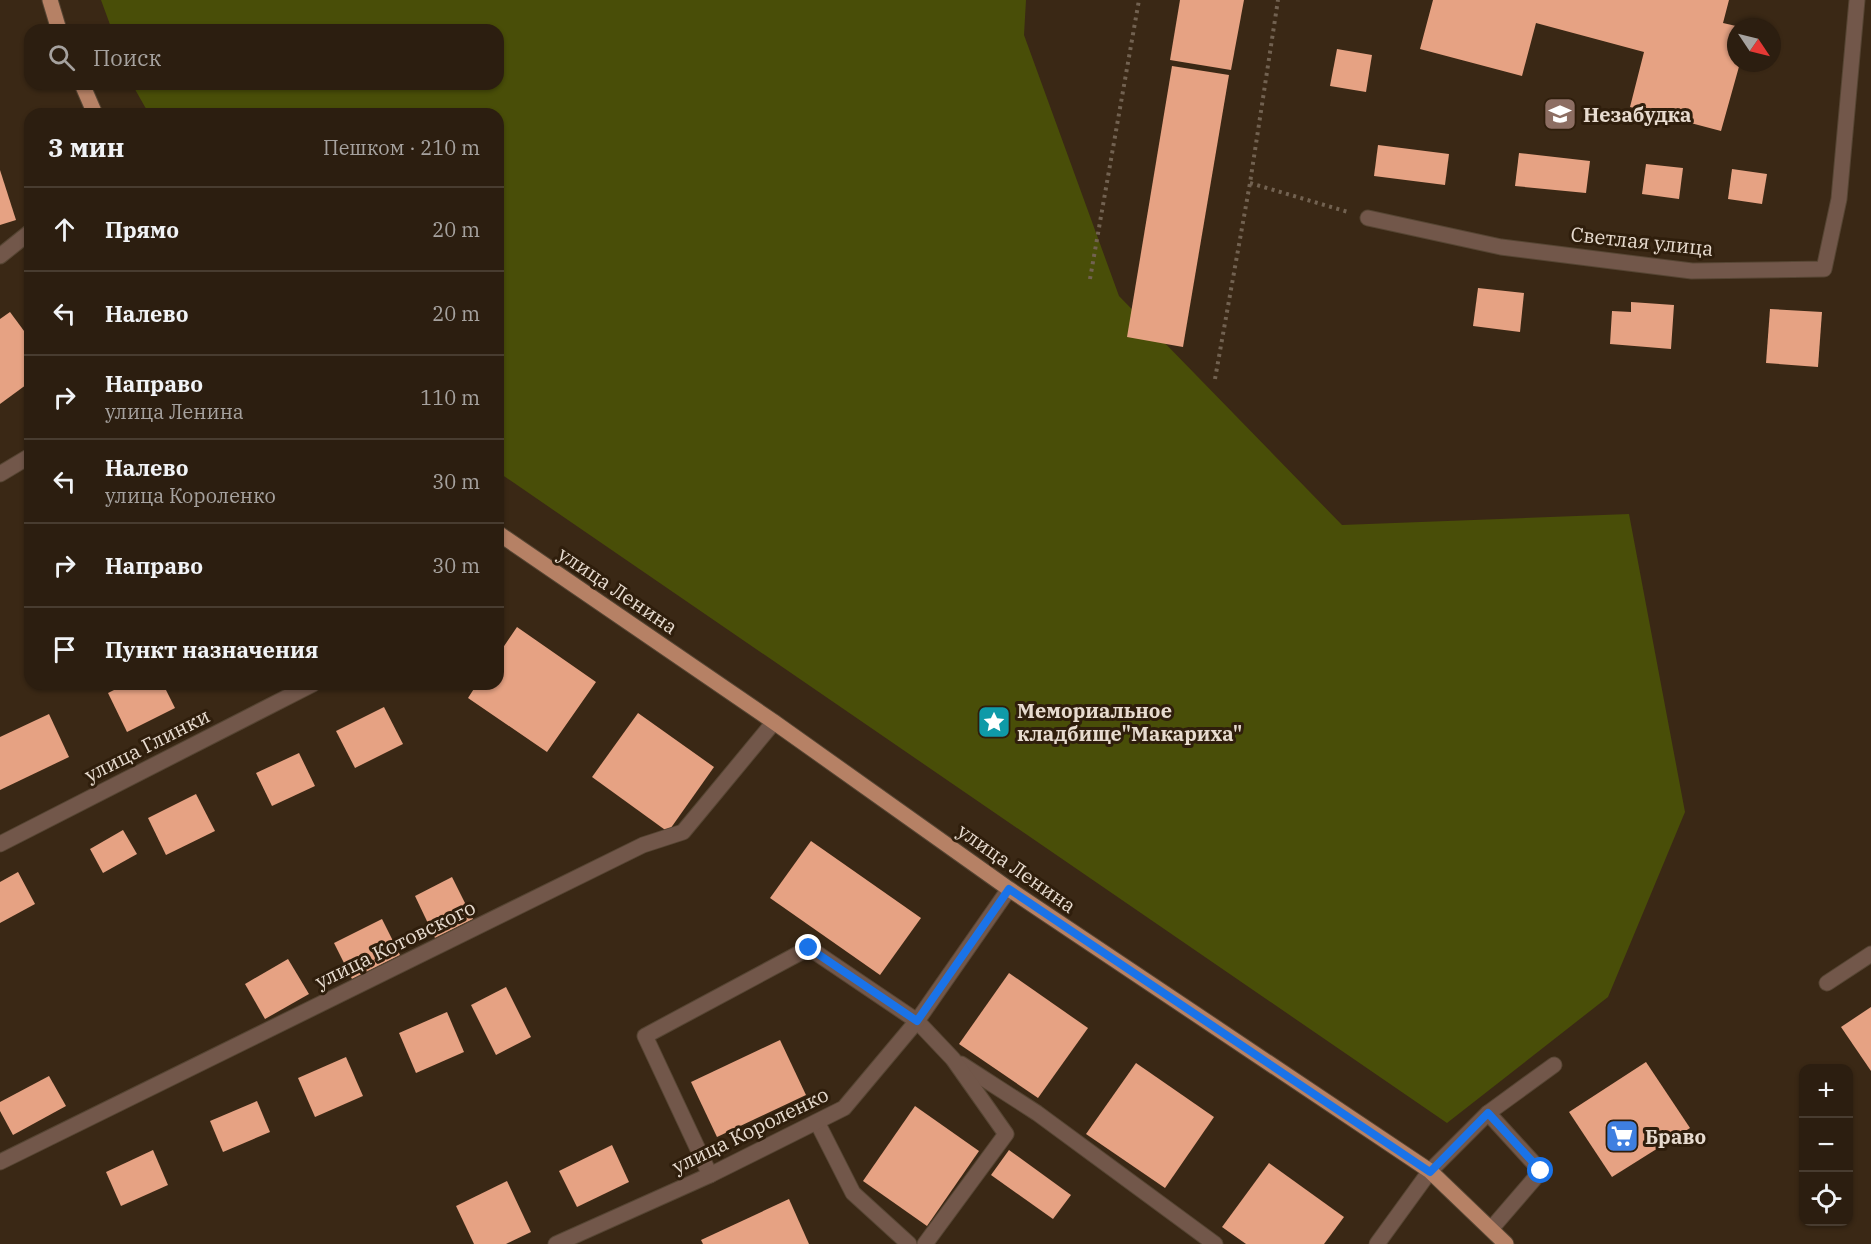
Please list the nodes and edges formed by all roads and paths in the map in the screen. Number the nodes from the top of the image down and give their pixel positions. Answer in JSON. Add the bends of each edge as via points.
{"nodes":[{"id":1,"x":50,"y":0,"type":"edge"},
{"id":2,"x":1139,"y":0,"type":"edge"},
{"id":3,"x":1278,"y":0,"type":"edge"},
{"id":4,"x":1857,"y":0,"type":"edge"},
{"id":5,"x":57,"y":24,"type":"edge"},
{"id":6,"x":85,"y":90,"type":"edge"},
{"id":7,"x":92,"y":108,"type":"edge"},
{"id":8,"x":1250,"y":183,"type":"junction"},
{"id":9,"x":1368,"y":218,"type":"joint"},
{"id":10,"x":24,"y":237,"type":"edge"},
{"id":11,"x":0,"y":256,"type":"edge"},
{"id":12,"x":1090,"y":279,"type":"dead end"},
{"id":13,"x":1215,"y":379,"type":"dead end"},
{"id":14,"x":24,"y":460,"type":"edge"},
{"id":15,"x":0,"y":474,"type":"edge"},
{"id":16,"x":504,"y":536,"type":"edge"},
{"id":17,"x":301,"y":690,"type":"edge"},
{"id":18,"x":774,"y":722,"type":"junction"},
{"id":19,"x":0,"y":844,"type":"edge"},
{"id":20,"x":1009,"y":889,"type":"junction"},
{"id":21,"x":1871,"y":954,"type":"edge"},
{"id":22,"x":1827,"y":983,"type":"dead end"},
{"id":23,"x":917,"y":1021,"type":"junction"},
{"id":24,"x":953,"y":1059,"type":"junction"},
{"id":25,"x":1554,"y":1065,"type":"dead end"},
{"id":26,"x":1488,"y":1113,"type":"junction"},
{"id":27,"x":817,"y":1122,"type":"junction"},
{"id":28,"x":0,"y":1162,"type":"edge"},
{"id":29,"x":1430,"y":1172,"type":"junction"},
{"id":30,"x":710,"y":1175,"type":"junction"},
{"id":31,"x":1491,"y":1229,"type":"junction"},
{"id":32,"x":556,"y":1244,"type":"edge"},
{"id":33,"x":909,"y":1244,"type":"edge"},
{"id":34,"x":925,"y":1244,"type":"edge"},
{"id":35,"x":1215,"y":1244,"type":"edge"},
{"id":36,"x":1377,"y":1244,"type":"edge"},
{"id":37,"x":1506,"y":1244,"type":"edge"}],
"edges":[{"from":1,"to":5,"type":"main road"},
{"from":2,"to":12,"type":"path"},
{"from":3,"to":8,"type":"path"},
{"from":4,"to":9,"type":"street","name":"Светлая улица","via":[[1839,199],[1824,268],[1692,271],[1501,247]]},
{"from":6,"to":7,"type":"main road"},
{"from":8,"to":9,"type":"path"},
{"from":8,"to":13,"type":"path"},
{"from":10,"to":11,"type":"street"},
{"from":14,"to":15,"type":"street"},
{"from":16,"to":18,"type":"main road","name":"улица Ленина"},
{"from":17,"to":19,"type":"street","name":"улица Глинки"},
{"from":18,"to":20,"type":"main road","name":"улица Ленина"},
{"from":18,"to":28,"type":"street","name":"улица Котовского","via":[[683,832],[643,845]]},
{"from":20,"to":23,"type":"street","name":"улица Короленко"},
{"from":20,"to":29,"type":"main road","name":"улица Ленина"},
{"from":21,"to":22,"type":"street"},
{"from":23,"to":24,"type":"street"},
{"from":23,"to":27,"type":"street","name":"улица Короленко","via":[[844,1108]]},
{"from":23,"to":30,"type":"street","via":[[809,948],[645,1036]]},
{"from":24,"to":34,"type":"street","via":[[1006,1134]]},
{"from":24,"to":35,"type":"street","via":[[1037,1113]]},
{"from":25,"to":26,"type":"street"},
{"from":26,"to":29,"type":"street"},
{"from":26,"to":31,"type":"street","via":[[1541,1171]]},
{"from":27,"to":30,"type":"street","name":"улица Короленко"},
{"from":27,"to":33,"type":"street","via":[[853,1193]]},
{"from":29,"to":31,"type":"main road","name":"улица Ленина"},
{"from":29,"to":36,"type":"street"},
{"from":30,"to":32,"type":"street","name":"улица Короленко"},
{"from":31,"to":37,"type":"main road","name":"улица Ленина"}]}
